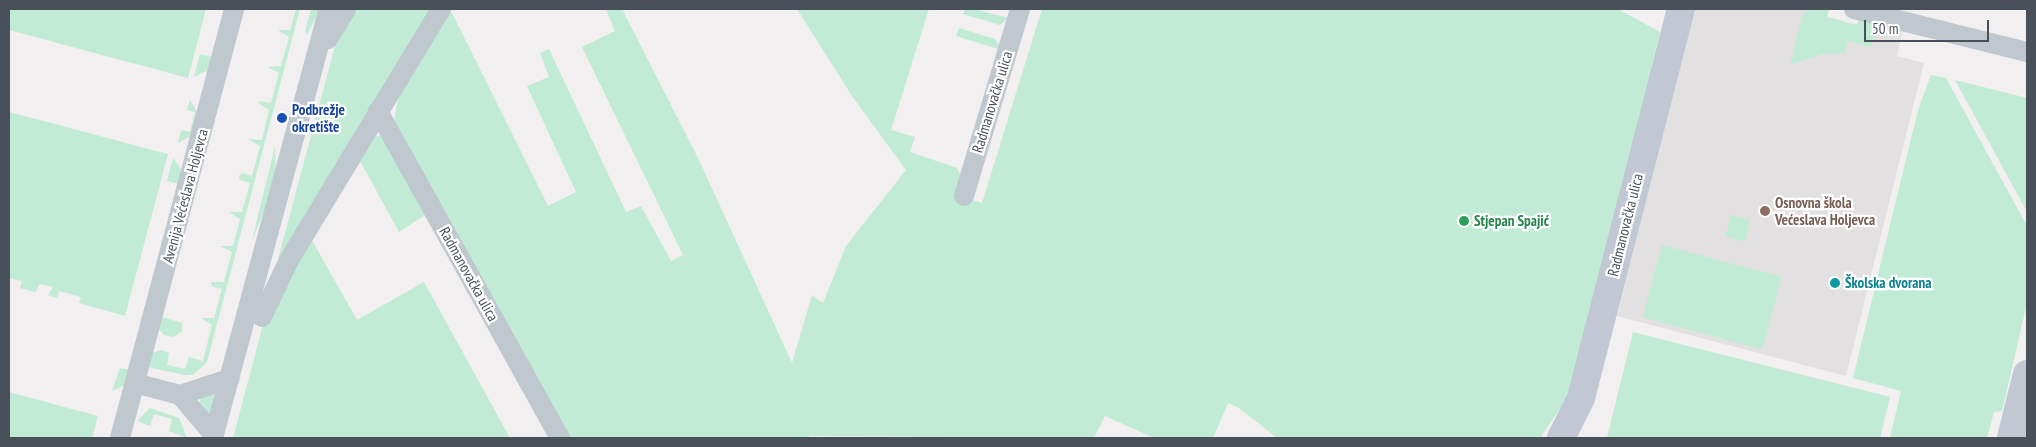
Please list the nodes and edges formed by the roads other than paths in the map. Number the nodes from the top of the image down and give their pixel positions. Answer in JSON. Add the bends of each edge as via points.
{"nodes":[{"id":1,"x":234,"y":9,"type":"edge"},
{"id":2,"x":329,"y":9,"type":"edge"},
{"id":3,"x":346,"y":9,"type":"edge"},
{"id":4,"x":441,"y":9,"type":"edge"},
{"id":5,"x":1020,"y":9,"type":"edge"},
{"id":6,"x":1681,"y":9,"type":"edge"},
{"id":7,"x":1854,"y":9,"type":"edge"},
{"id":8,"x":1896,"y":14,"type":"edge"},
{"id":9,"x":2027,"y":52,"type":"edge"},
{"id":10,"x":312,"y":77,"type":"junction"},
{"id":11,"x":378,"y":110,"type":"junction"},
{"id":12,"x":964,"y":196,"type":"dead end"},
{"id":13,"x":262,"y":317,"type":"dead end"},
{"id":14,"x":2027,"y":374,"type":"edge"},
{"id":15,"x":229,"y":379,"type":"junction"},
{"id":16,"x":135,"y":383,"type":"junction"},
{"id":17,"x":180,"y":395,"type":"junction"},
{"id":18,"x":214,"y":437,"type":"edge"},
{"id":19,"x":120,"y":438,"type":"edge"},
{"id":20,"x":560,"y":438,"type":"edge"},
{"id":21,"x":1561,"y":438,"type":"edge"},
{"id":22,"x":2011,"y":438,"type":"edge"}],
"edges":[{"from":1,"to":16,"type":"street","name":"Avenija Većeslava Holjevca"},
{"from":2,"to":10,"type":"street"},
{"from":3,"to":10,"type":"street"},
{"from":4,"to":11,"type":"street"},
{"from":5,"to":12,"type":"street","name":"Radmanovačka ulica"},
{"from":6,"to":21,"type":"street","name":"Radmanovačka ulica","via":[[1581,398]]},
{"from":7,"to":8,"type":"street"},
{"from":8,"to":9,"type":"street"},
{"from":10,"to":15,"type":"street"},
{"from":11,"to":13,"type":"street","via":[[289,260]]},
{"from":11,"to":20,"type":"street","name":"Radmanovačka ulica"},
{"from":14,"to":22,"type":"street"},
{"from":15,"to":17,"type":"street"},
{"from":15,"to":18,"type":"street"},
{"from":16,"to":17,"type":"street"},
{"from":16,"to":19,"type":"street","name":"Avenija Većeslava Holjevca"},
{"from":17,"to":18,"type":"street"}]}
